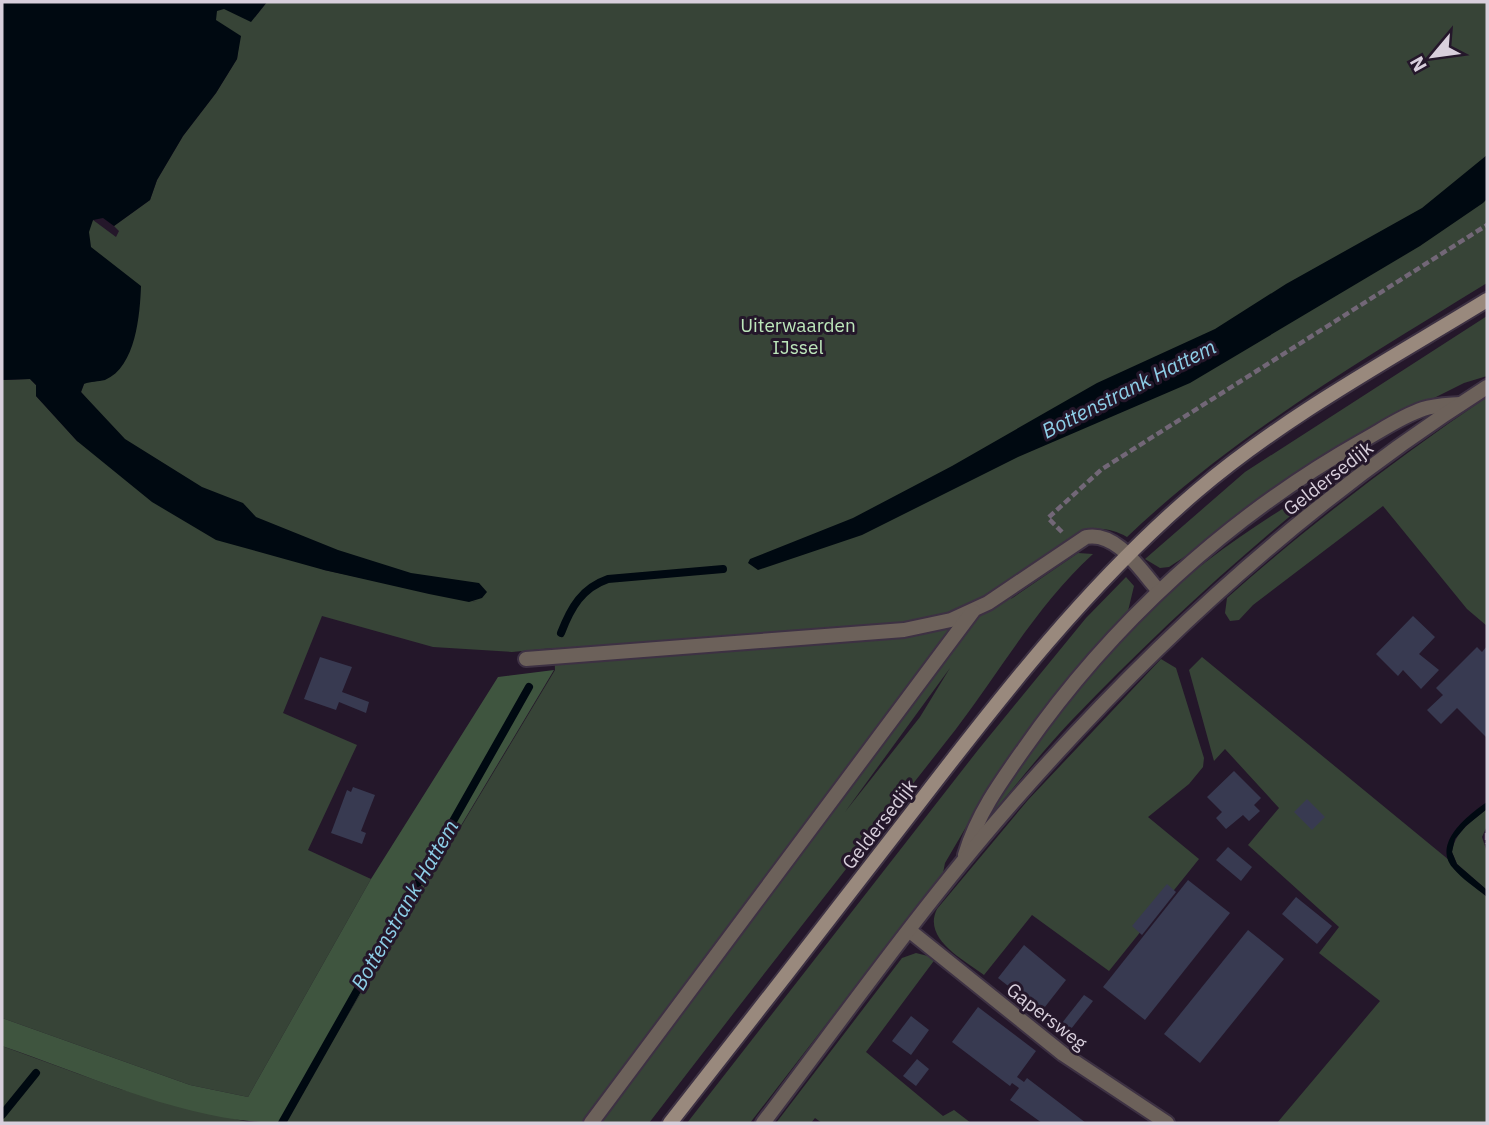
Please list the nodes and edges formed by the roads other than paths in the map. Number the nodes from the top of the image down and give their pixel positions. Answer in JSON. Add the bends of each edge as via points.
{"nodes":[{"id":1,"x":1487,"y":300,"type":"edge"},
{"id":2,"x":1487,"y":387,"type":"edge"},
{"id":3,"x":1461,"y":404,"type":"junction"},
{"id":4,"x":1128,"y":556,"type":"junction"},
{"id":5,"x":1159,"y":591,"type":"junction"},
{"id":6,"x":975,"y":609,"type":"junction"},
{"id":7,"x":526,"y":659,"type":"dead end"},
{"id":8,"x":962,"y":863,"type":"junction"},
{"id":9,"x":910,"y":931,"type":"junction"},
{"id":10,"x":591,"y":1123,"type":"edge"},
{"id":11,"x":670,"y":1123,"type":"edge"},
{"id":12,"x":763,"y":1123,"type":"edge"},
{"id":13,"x":1167,"y":1123,"type":"edge"}],
"edges":[{"from":1,"to":4,"type":"main road","name":"Geldersedijk","via":[[1306,411],[1198,490]]},
{"from":2,"to":3,"type":"street","name":"Geldersedijk"},
{"from":3,"to":5,"type":"street","name":"Geldersedijk","via":[[1414,412],[1320,465]]},
{"from":3,"to":8,"type":"street","name":"Geldersedijk","via":[[1349,485],[1201,610],[1085,723]]},
{"from":4,"to":5,"type":"street"},
{"from":4,"to":6,"type":"street","via":[[1111,539],[1096,535]]},
{"from":4,"to":11,"type":"main road","name":"Geldersedijk","via":[[1079,606],[990,712]]},
{"from":5,"to":8,"type":"street","name":"Geldersedijk","via":[[1045,718],[974,826]]},
{"from":6,"to":7,"type":"street","via":[[951,620],[904,630]]},
{"from":6,"to":10,"type":"street"},
{"from":8,"to":9,"type":"street","name":"Geldersedijk"},
{"from":9,"to":12,"type":"street","name":"Geldersedijk"},
{"from":9,"to":13,"type":"street","name":"Gapersweg","via":[[1063,1054]]}]}
